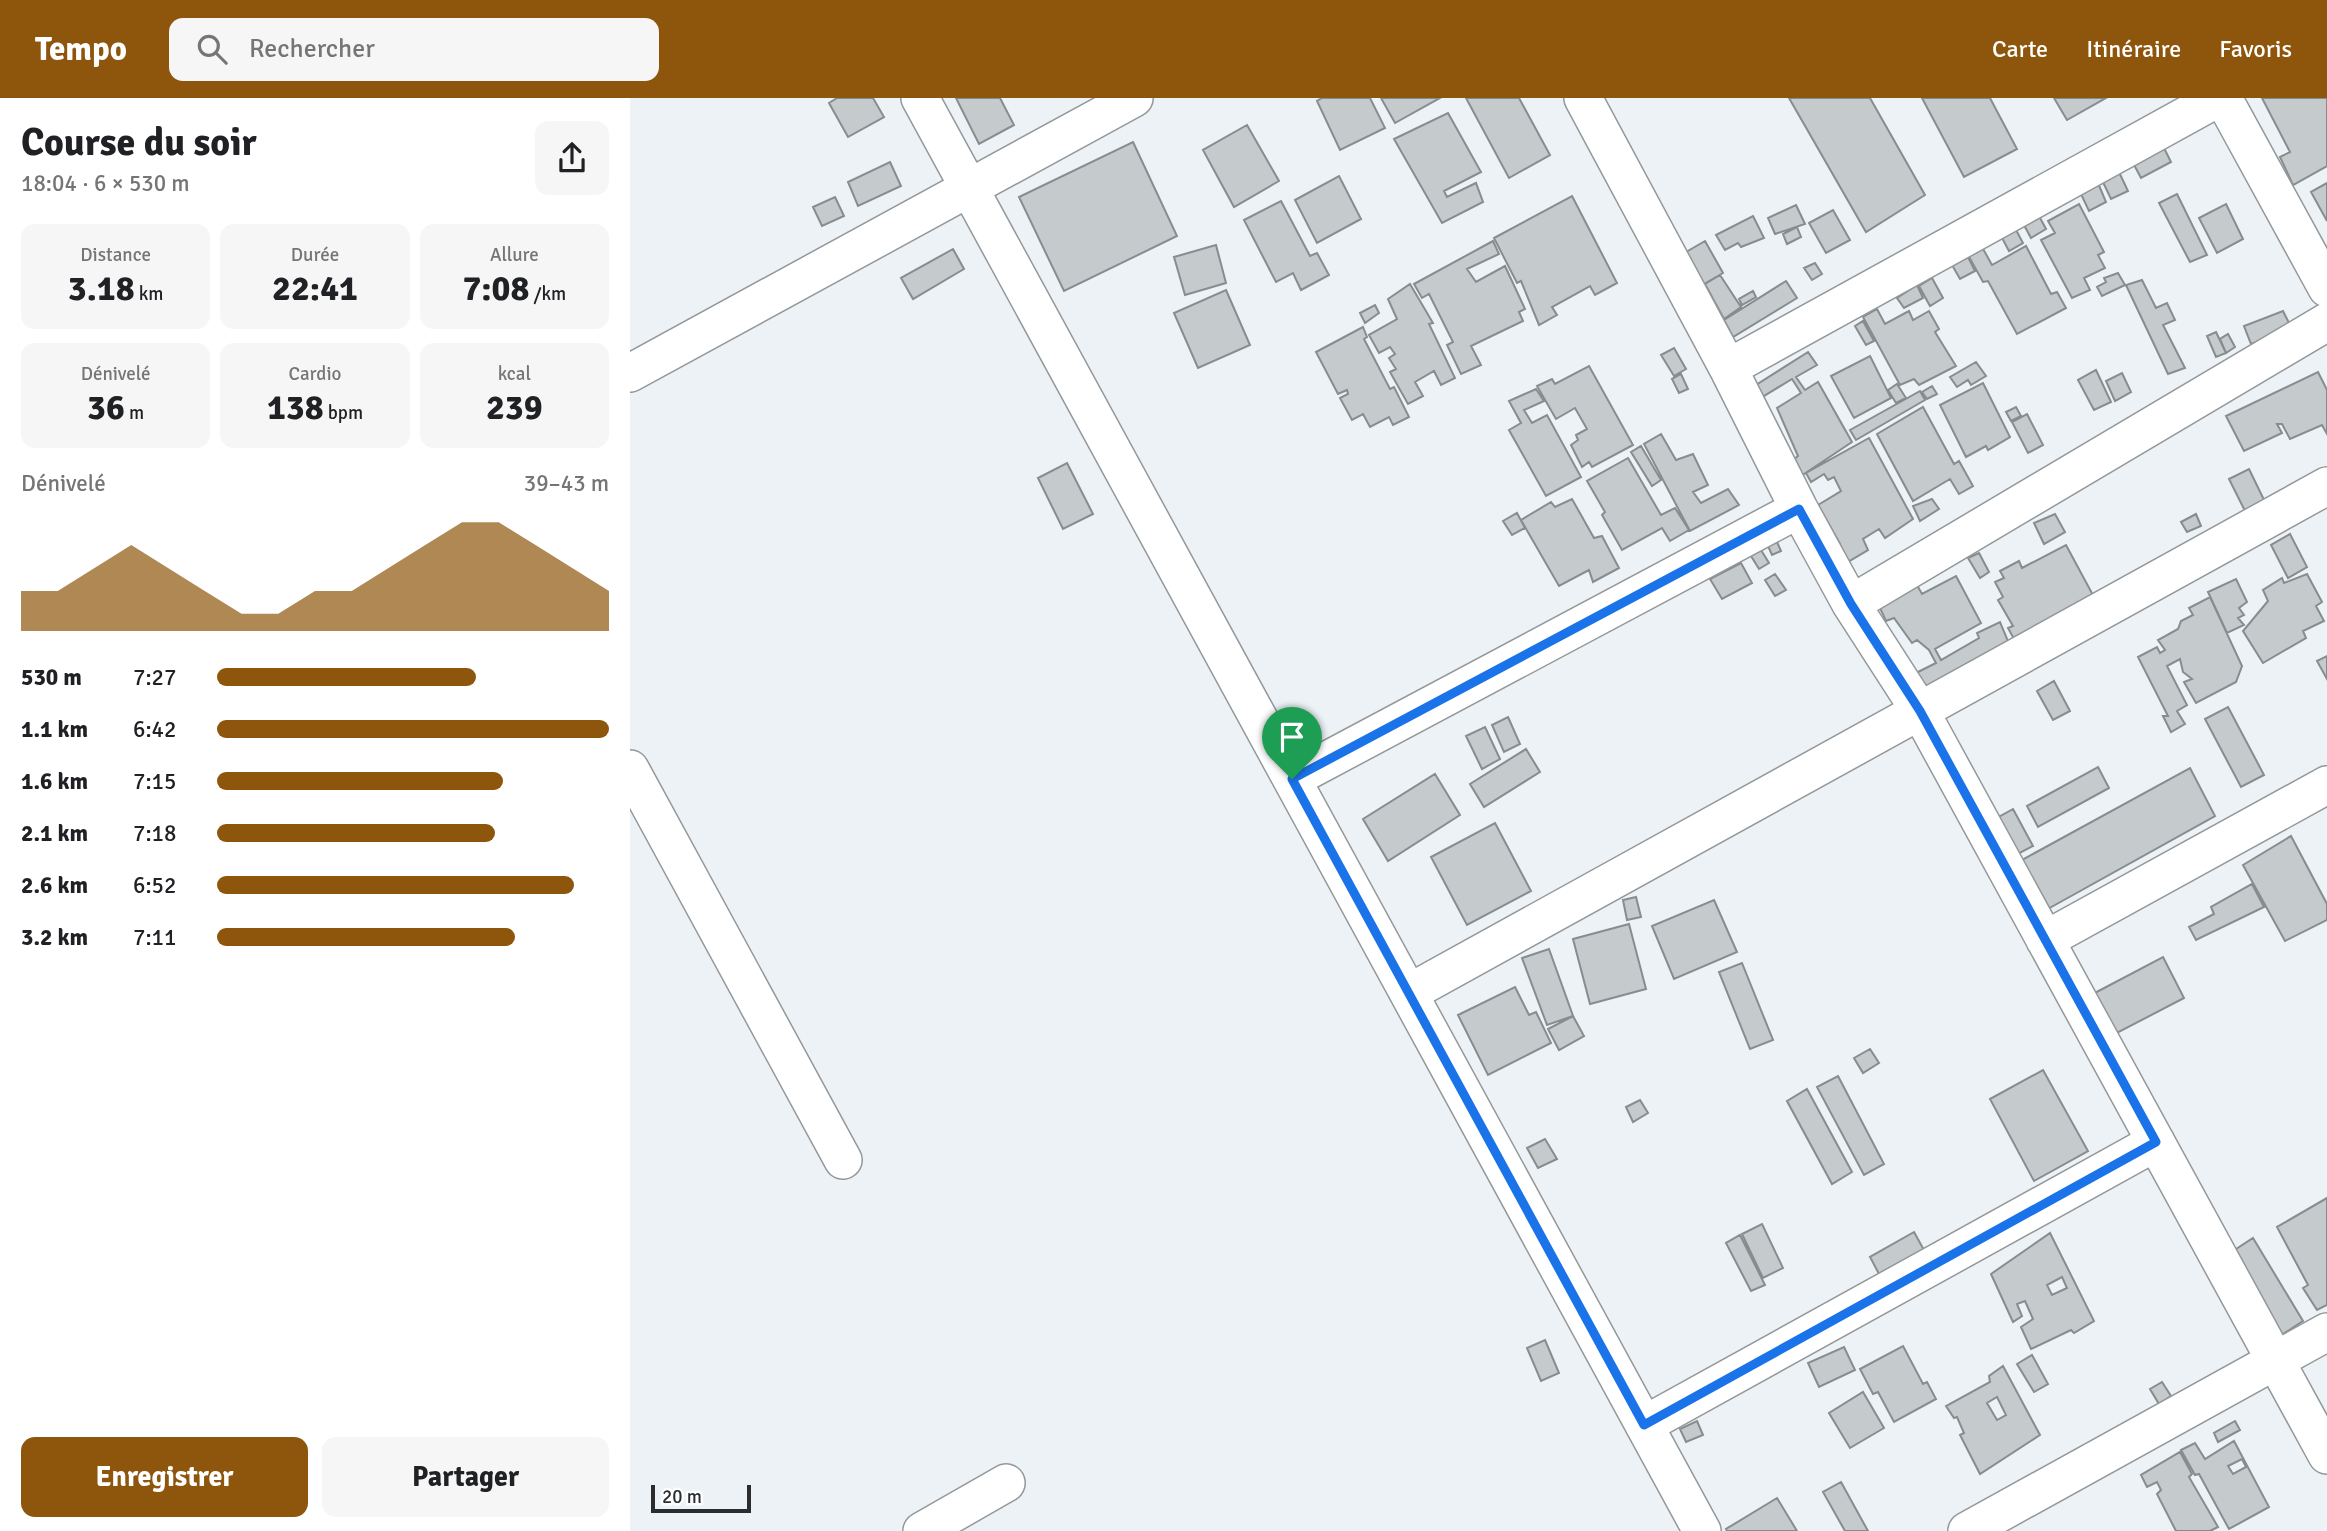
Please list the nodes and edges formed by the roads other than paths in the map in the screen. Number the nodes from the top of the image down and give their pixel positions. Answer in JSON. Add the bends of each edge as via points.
{"nodes":[{"id":1,"x":920,"y":98,"type":"edge"},
{"id":2,"x":1133,"y":98,"type":"edge"},
{"id":3,"x":1583,"y":98,"type":"edge"},
{"id":4,"x":2218,"y":98,"type":"edge"},
{"id":5,"x":2224,"y":98,"type":"edge"},
{"id":6,"x":969,"y":188,"type":"junction"},
{"id":7,"x":2327,"y":288,"type":"edge"},
{"id":8,"x":2327,"y":322,"type":"edge"},
{"id":9,"x":1728,"y":368,"type":"junction"},
{"id":10,"x":630,"y":373,"type":"edge"},
{"id":11,"x":2327,"y":486,"type":"edge"},
{"id":12,"x":1799,"y":509,"type":"junction"},
{"id":13,"x":1851,"y":604,"type":"junction"},
{"id":14,"x":1920,"y":711,"type":"junction"},
{"id":15,"x":630,"y":768,"type":"edge"},
{"id":16,"x":1292,"y":779,"type":"junction"},
{"id":17,"x":2327,"y":785,"type":"edge"},
{"id":18,"x":643,"y":823,"type":"edge"},
{"id":19,"x":2045,"y":940,"type":"junction"},
{"id":20,"x":1409,"y":993,"type":"junction"},
{"id":21,"x":2156,"y":1142,"type":"junction"},
{"id":22,"x":843,"y":1160,"type":"dead end"},
{"id":23,"x":2327,"y":1332,"type":"edge"},
{"id":24,"x":2275,"y":1360,"type":"junction"},
{"id":25,"x":1644,"y":1425,"type":"junction"},
{"id":26,"x":2327,"y":1455,"type":"edge"},
{"id":27,"x":1006,"y":1483,"type":"dead end"},
{"id":28,"x":922,"y":1531,"type":"edge"},
{"id":29,"x":1703,"y":1531,"type":"edge"},
{"id":30,"x":1967,"y":1531,"type":"edge"}],
"edges":[{"from":1,"to":6,"type":"street"},
{"from":2,"to":6,"type":"street"},
{"from":3,"to":9,"type":"street"},
{"from":4,"to":9,"type":"street"},
{"from":5,"to":7,"type":"street"},
{"from":6,"to":10,"type":"street"},
{"from":6,"to":16,"type":"street"},
{"from":8,"to":13,"type":"street"},
{"from":9,"to":12,"type":"street"},
{"from":11,"to":14,"type":"street"},
{"from":12,"to":13,"type":"street"},
{"from":12,"to":16,"type":"street"},
{"from":13,"to":14,"type":"street"},
{"from":14,"to":19,"type":"street"},
{"from":14,"to":20,"type":"street"},
{"from":15,"to":18,"type":"street"},
{"from":16,"to":20,"type":"street"},
{"from":17,"to":19,"type":"street"},
{"from":18,"to":22,"type":"street"},
{"from":19,"to":21,"type":"street"},
{"from":20,"to":25,"type":"street"},
{"from":21,"to":24,"type":"street"},
{"from":21,"to":25,"type":"street"},
{"from":23,"to":24,"type":"street"},
{"from":24,"to":26,"type":"street"},
{"from":24,"to":30,"type":"street"},
{"from":25,"to":29,"type":"street"},
{"from":27,"to":28,"type":"street"}]}
